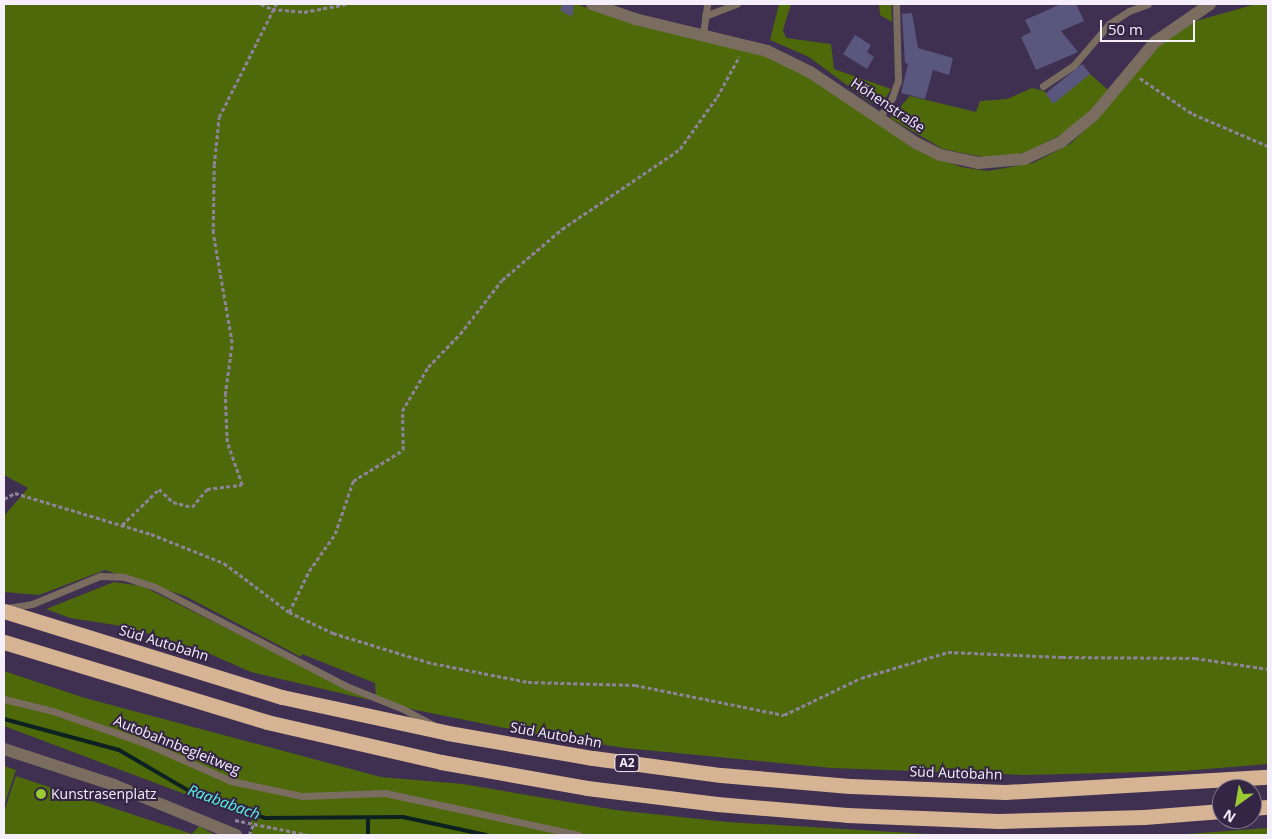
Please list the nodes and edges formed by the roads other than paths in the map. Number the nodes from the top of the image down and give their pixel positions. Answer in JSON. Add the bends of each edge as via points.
{"nodes":[{"id":1,"x":707,"y":4,"type":"edge"},
{"id":2,"x":737,"y":4,"type":"edge"},
{"id":3,"x":896,"y":4,"type":"edge"},
{"id":4,"x":1148,"y":4,"type":"edge"},
{"id":5,"x":596,"y":5,"type":"edge"},
{"id":6,"x":1206,"y":5,"type":"edge"},
{"id":7,"x":705,"y":16,"type":"junction"},
{"id":8,"x":703,"y":34,"type":"junction"},
{"id":9,"x":1044,"y":86,"type":"dead end"},
{"id":10,"x":879,"y":118,"type":"junction"},
{"id":11,"x":4,"y":609,"type":"edge"},
{"id":12,"x":4,"y":642,"type":"edge"},
{"id":13,"x":4,"y":699,"type":"edge"},
{"id":14,"x":448,"y":733,"type":"junction"},
{"id":15,"x":4,"y":748,"type":"edge"},
{"id":16,"x":1268,"y":777,"type":"edge"},
{"id":17,"x":1212,"y":812,"type":"edge"},
{"id":18,"x":211,"y":822,"type":"junction"},
{"id":19,"x":221,"y":835,"type":"edge"},
{"id":20,"x":236,"y":835,"type":"edge"},
{"id":21,"x":579,"y":835,"type":"edge"}],
"edges":[{"from":1,"to":7,"type":"lane"},
{"from":2,"to":7,"type":"lane"},
{"from":3,"to":10,"type":"lane","via":[[898,81]]},
{"from":4,"to":9,"type":"lane","via":[[1109,24],[1074,64]]},
{"from":5,"to":8,"type":"street","name":"Höhenstraße","via":[[635,20]]},
{"from":6,"to":10,"type":"street","name":"Höhenstraße","via":[[1155,42],[1094,114],[1071,134],[1035,155],[1004,163],[962,161],[941,155],[907,138]]},
{"from":7,"to":8,"type":"lane"},
{"from":8,"to":10,"type":"street","name":"Höhenstraße","via":[[746,44],[810,72]]},
{"from":11,"to":14,"type":"highway","name":"Süd Autobahn","number":"A2","via":[[282,697]]},
{"from":11,"to":14,"type":"lane","via":[[32,604],[100,576],[124,577],[155,587],[346,686],[403,708]]},
{"from":12,"to":17,"type":"highway","number":"A2","via":[[267,722],[442,762],[587,788],[772,809],[979,820],[1144,817]]},
{"from":13,"to":21,"type":"lane","name":"Autobahnbegleitweg","via":[[145,743],[231,782],[302,796],[385,793]]},
{"from":14,"to":16,"type":"highway","name":"Süd Autobahn","number":"A2","via":[[593,758],[721,775],[850,786],[1005,792]]},
{"from":15,"to":18,"type":"street"},
{"from":18,"to":19,"type":"street"},
{"from":18,"to":20,"type":"street"}]}
